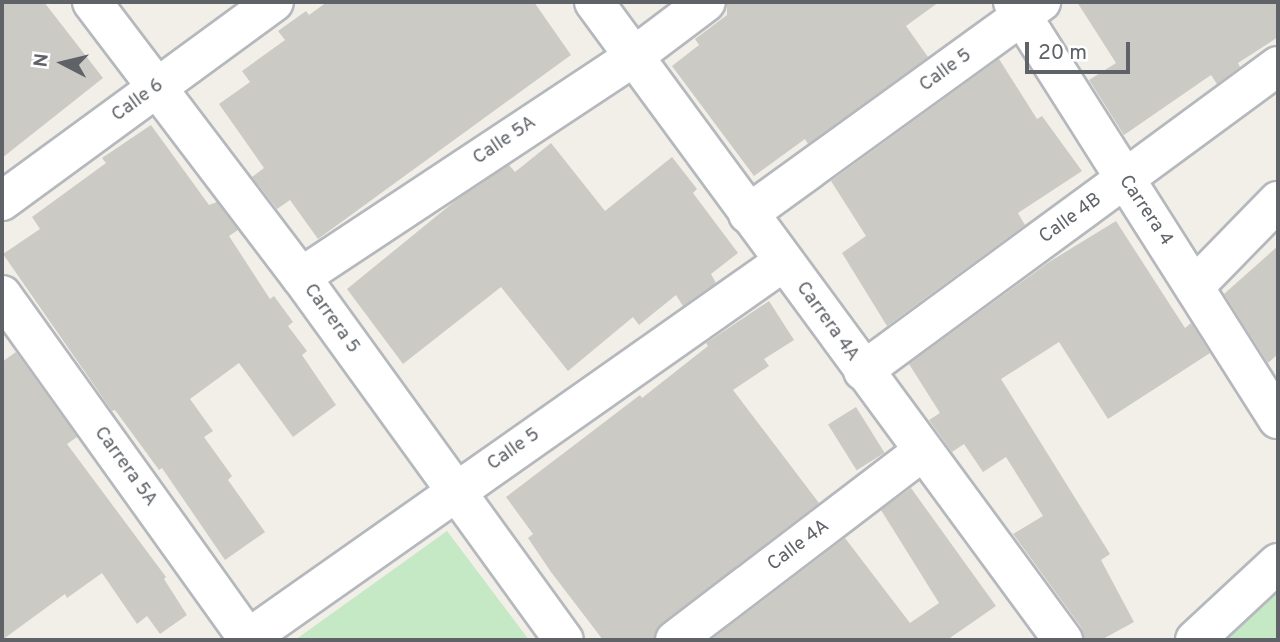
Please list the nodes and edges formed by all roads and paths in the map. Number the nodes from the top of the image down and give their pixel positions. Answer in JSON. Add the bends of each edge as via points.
{"nodes":[{"id":1,"x":92,"y":2,"type":"edge"},
{"id":2,"x":274,"y":2,"type":"edge"},
{"id":3,"x":594,"y":2,"type":"edge"},
{"id":4,"x":706,"y":2,"type":"edge"},
{"id":5,"x":1026,"y":7,"type":"edge"},
{"id":6,"x":633,"y":57,"type":"junction"},
{"id":7,"x":1278,"y":66,"type":"edge"},
{"id":8,"x":158,"y":86,"type":"junction"},
{"id":9,"x":1124,"y":181,"type":"junction"},
{"id":10,"x":2,"y":201,"type":"edge"},
{"id":11,"x":1278,"y":201,"type":"edge"},
{"id":12,"x":748,"y":214,"type":"junction"},
{"id":13,"x":783,"y":262,"type":"junction"},
{"id":14,"x":301,"y":277,"type":"junction"},
{"id":15,"x":1195,"y":286,"type":"junction"},
{"id":16,"x":2,"y":295,"type":"edge"},
{"id":17,"x":863,"y":371,"type":"junction"},
{"id":18,"x":1278,"y":419,"type":"edge"},
{"id":19,"x":922,"y":452,"type":"junction"},
{"id":20,"x":455,"y":490,"type":"junction"},
{"id":21,"x":1278,"y":563,"type":"edge"},
{"id":22,"x":247,"y":640,"type":"edge"},
{"id":23,"x":564,"y":640,"type":"edge"},
{"id":24,"x":675,"y":640,"type":"edge"},
{"id":25,"x":1063,"y":640,"type":"edge"},
{"id":26,"x":1195,"y":640,"type":"edge"}],
"edges":[{"from":1,"to":8,"type":"street","name":"Carrera 5"},
{"from":2,"to":8,"type":"street","name":"Calle 6"},
{"from":3,"to":6,"type":"street","name":"Carrera 4A"},
{"from":4,"to":6,"type":"street","name":"Calle 5A"},
{"from":5,"to":9,"type":"street","name":"Carrera 4"},
{"from":5,"to":12,"type":"street","name":"Calle 5"},
{"from":6,"to":12,"type":"street","name":"Carrera 4A"},
{"from":6,"to":14,"type":"street","name":"Calle 5A"},
{"from":7,"to":9,"type":"street","name":"Calle 4B"},
{"from":8,"to":10,"type":"street","name":"Calle 6"},
{"from":8,"to":14,"type":"street","name":"Carrera 5"},
{"from":9,"to":15,"type":"street","name":"Carrera 4"},
{"from":9,"to":17,"type":"street","name":"Calle 4B"},
{"from":11,"to":15,"type":"street"},
{"from":12,"to":13,"type":"street","name":"Carrera 4A"},
{"from":13,"to":17,"type":"street","name":"Carrera 4A"},
{"from":13,"to":20,"type":"street","name":"Calle 5"},
{"from":14,"to":20,"type":"street","name":"Carrera 5"},
{"from":15,"to":18,"type":"street","name":"Carrera 4"},
{"from":16,"to":22,"type":"street","name":"Carrera 5A"},
{"from":17,"to":19,"type":"street","name":"Carrera 4A"},
{"from":19,"to":24,"type":"street","name":"Calle 4A"},
{"from":19,"to":25,"type":"street","name":"Carrera 4A"},
{"from":20,"to":22,"type":"street","name":"Calle 5"},
{"from":20,"to":23,"type":"street","name":"Carrera 5"},
{"from":21,"to":26,"type":"street"}]}
